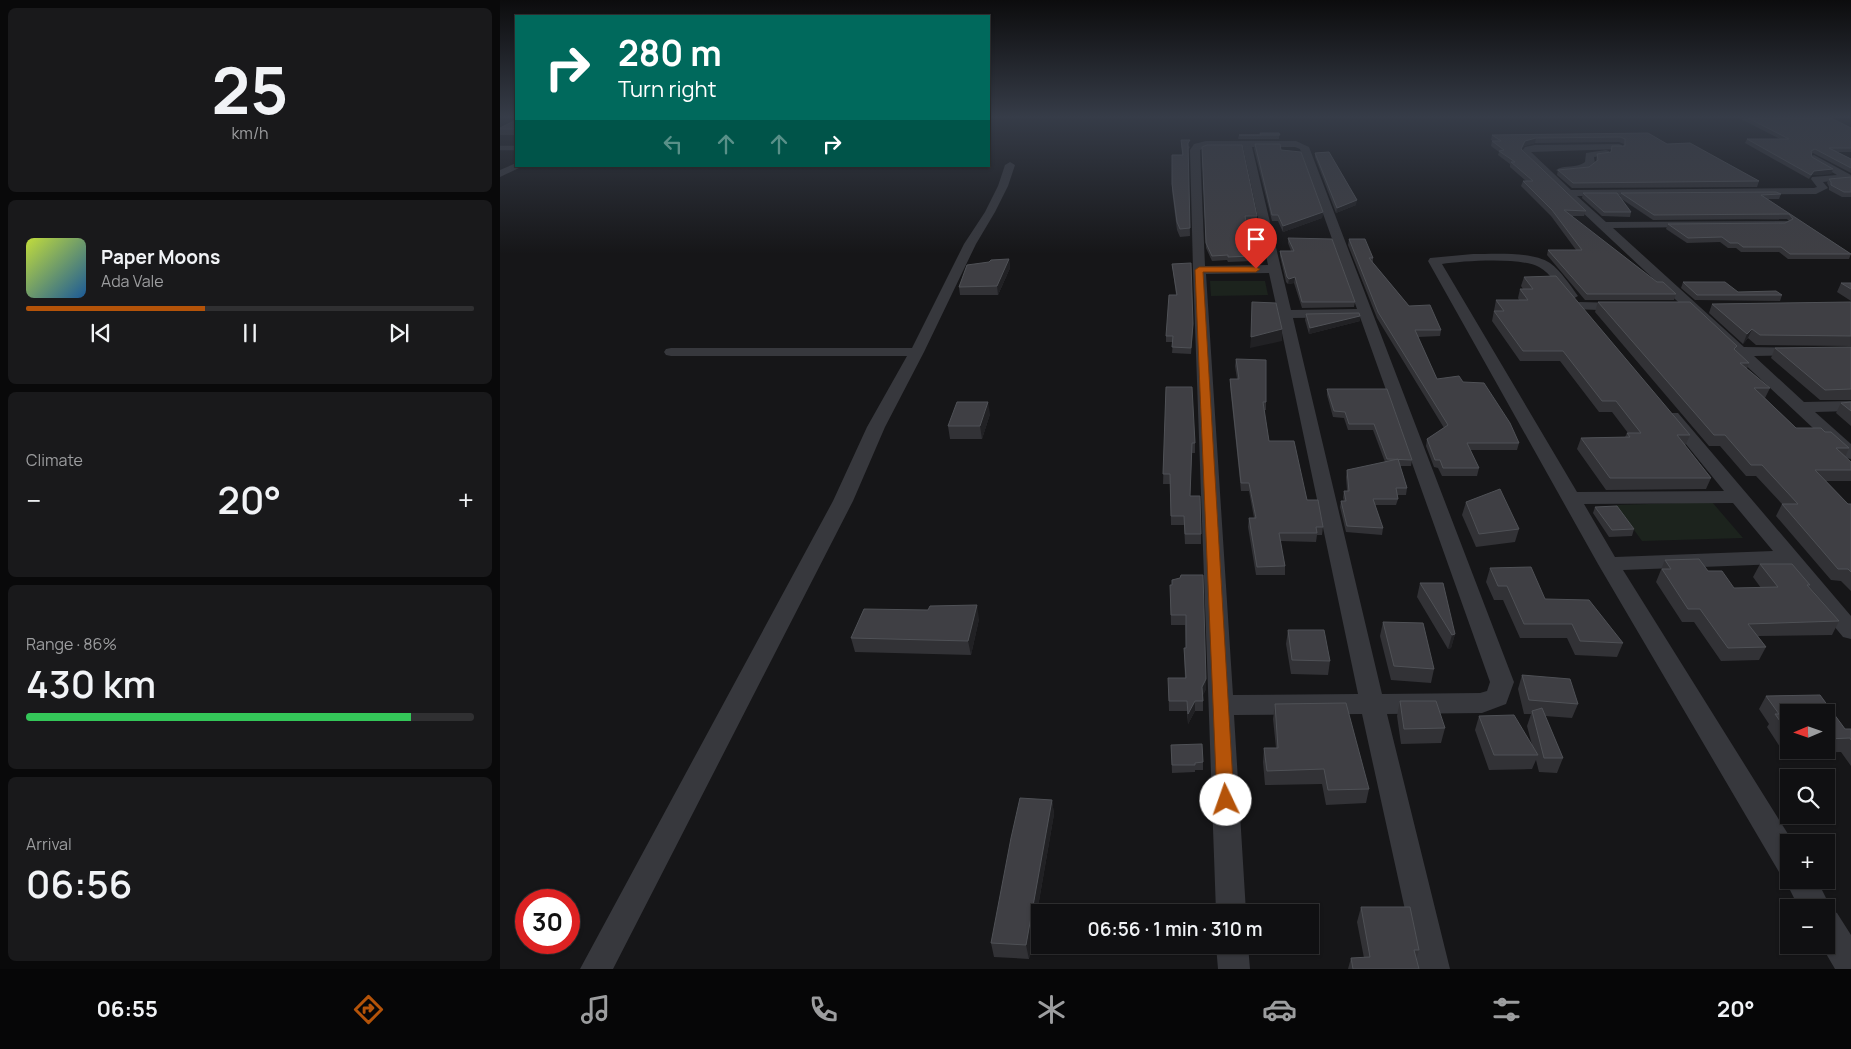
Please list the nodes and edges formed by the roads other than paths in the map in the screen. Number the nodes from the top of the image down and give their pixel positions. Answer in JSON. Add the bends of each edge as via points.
{"nodes":[{"id":1,"x":1195,"y":163,"type":"edge"},
{"id":2,"x":1251,"y":163,"type":"edge"},
{"id":3,"x":1310,"y":163,"type":"edge"},
{"id":4,"x":1537,"y":163,"type":"edge"},
{"id":5,"x":1589,"y":163,"type":"edge"},
{"id":6,"x":1823,"y":163,"type":"edge"},
{"id":7,"x":515,"y":166,"type":"edge"},
{"id":8,"x":1010,"y":166,"type":"dead end"},
{"id":9,"x":1543,"y":170,"type":"junction"},
{"id":10,"x":500,"y":174,"type":"edge"},
{"id":11,"x":1850,"y":178,"type":"edge"},
{"id":12,"x":1569,"y":193,"type":"junction"},
{"id":13,"x":1782,"y":223,"type":"edge"},
{"id":14,"x":1602,"y":225,"type":"junction"},
{"id":15,"x":1275,"y":269,"type":"junction"},
{"id":16,"x":1199,"y":270,"type":"junction"},
{"id":17,"x":1580,"y":306,"type":"junction"},
{"id":18,"x":1636,"y":307,"type":"edge"},
{"id":19,"x":1673,"y":307,"type":"edge"},
{"id":20,"x":1691,"y":307,"type":"junction"},
{"id":21,"x":1711,"y":307,"type":"edge"},
{"id":22,"x":1366,"y":313,"type":"junction"},
{"id":23,"x":1285,"y":314,"type":"junction"},
{"id":24,"x":1593,"y":322,"type":"edge"},
{"id":25,"x":1812,"y":351,"type":"edge"},
{"id":26,"x":671,"y":352,"type":"dead end"},
{"id":27,"x":917,"y":352,"type":"junction"},
{"id":28,"x":1743,"y":352,"type":"junction"},
{"id":29,"x":1662,"y":405,"type":"edge"},
{"id":30,"x":1801,"y":406,"type":"junction"},
{"id":31,"x":1851,"y":406,"type":"edge"},
{"id":32,"x":1851,"y":454,"type":"edge"},
{"id":33,"x":1738,"y":497,"type":"junction"},
{"id":34,"x":1572,"y":498,"type":"junction"},
{"id":35,"x":1788,"y":557,"type":"junction"},
{"id":36,"x":1609,"y":564,"type":"junction"},
{"id":37,"x":1851,"y":631,"type":"edge"},
{"id":38,"x":1372,"y":703,"type":"junction"},
{"id":39,"x":1221,"y":705,"type":"junction"},
{"id":40,"x":1780,"y":847,"type":"edge"},
{"id":41,"x":1835,"y":939,"type":"edge"},
{"id":42,"x":1233,"y":954,"type":"edge"},
{"id":43,"x":1851,"y":965,"type":"edge"},
{"id":44,"x":596,"y":969,"type":"edge"},
{"id":45,"x":1234,"y":969,"type":"edge"},
{"id":46,"x":1434,"y":969,"type":"edge"}],
"edges":[{"from":1,"to":16,"type":"street"},
{"from":2,"to":15,"type":"street"},
{"from":3,"to":22,"type":"street"},
{"from":4,"to":9,"type":"street"},
{"from":5,"to":9,"type":"street","via":[[1584,169]]},
{"from":6,"to":11,"type":"street"},
{"from":7,"to":10,"type":"street"},
{"from":8,"to":27,"type":"street","via":[[990,212],[970,244]]},
{"from":9,"to":12,"type":"street"},
{"from":11,"to":12,"type":"street","via":[[1816,179],[1823,188],[1816,191]]},
{"from":12,"to":14,"type":"street"},
{"from":13,"to":14,"type":"street"},
{"from":14,"to":20,"type":"street"},
{"from":15,"to":16,"type":"street"},
{"from":15,"to":23,"type":"street"},
{"from":16,"to":39,"type":"street"},
{"from":17,"to":18,"type":"street"},
{"from":17,"to":24,"type":"street"},
{"from":17,"to":34,"type":"street","via":[[1540,262],[1504,258],[1434,261]]},
{"from":19,"to":20,"type":"street"},
{"from":20,"to":21,"type":"street"},
{"from":20,"to":28,"type":"street"},
{"from":22,"to":23,"type":"street"},
{"from":22,"to":38,"type":"street","via":[[1502,682],[1497,697],[1482,703]]},
{"from":23,"to":38,"type":"street"},
{"from":25,"to":28,"type":"street"},
{"from":26,"to":27,"type":"street"},
{"from":27,"to":44,"type":"street","via":[[876,427],[843,501]]},
{"from":28,"to":30,"type":"street"},
{"from":29,"to":33,"type":"street"},
{"from":30,"to":31,"type":"street"},
{"from":30,"to":32,"type":"street"},
{"from":33,"to":34,"type":"street"},
{"from":33,"to":35,"type":"street"},
{"from":34,"to":36,"type":"street"},
{"from":35,"to":36,"type":"street"},
{"from":35,"to":37,"type":"street"},
{"from":36,"to":40,"type":"street"},
{"from":38,"to":39,"type":"street"},
{"from":38,"to":39,"type":"street","via":[[1223,713],[1231,912]]},
{"from":38,"to":46,"type":"street"},
{"from":41,"to":43,"type":"street"},
{"from":42,"to":45,"type":"street"}]}
